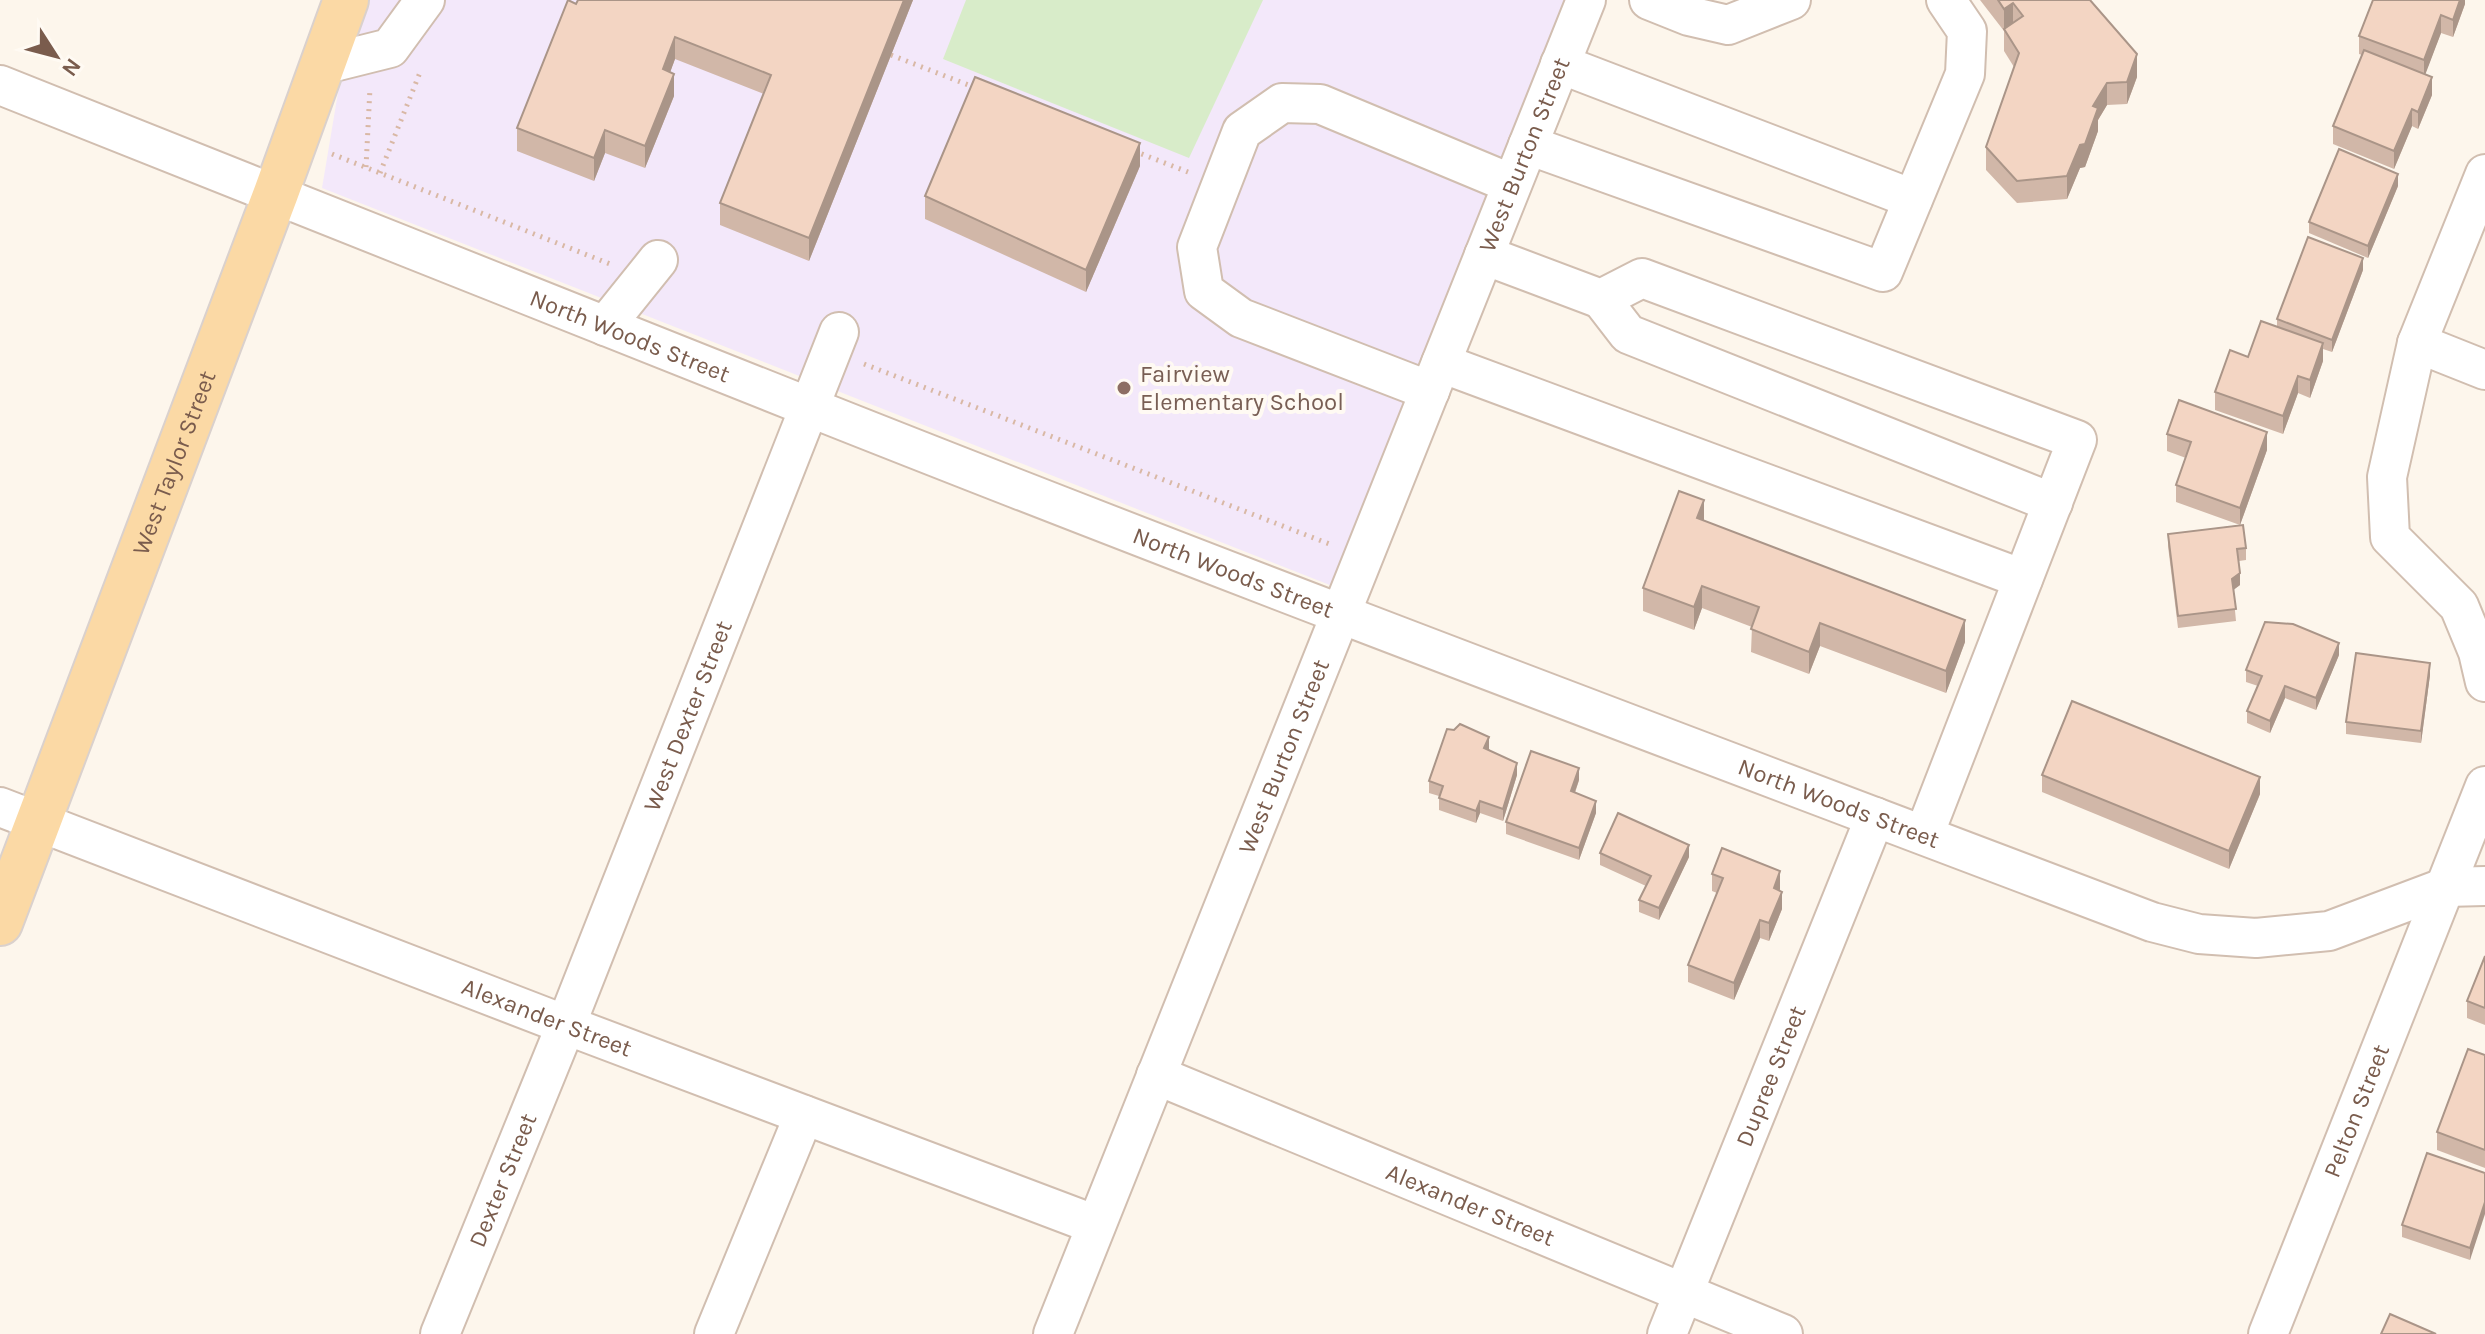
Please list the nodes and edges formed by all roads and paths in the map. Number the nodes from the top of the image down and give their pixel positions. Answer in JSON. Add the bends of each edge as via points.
{"nodes":[{"id":1,"x":346,"y":0,"type":"edge"},
{"id":2,"x":425,"y":0,"type":"edge"},
{"id":3,"x":1586,"y":0,"type":"edge"},
{"id":4,"x":1649,"y":0,"type":"edge"},
{"id":5,"x":1791,"y":0,"type":"edge"},
{"id":6,"x":1946,"y":0,"type":"edge"},
{"id":7,"x":372,"y":53,"type":"junction"},
{"id":8,"x":891,"y":55,"type":"edge"},
{"id":9,"x":425,"y":58,"type":"dead end"},
{"id":10,"x":1560,"y":64,"type":"junction"},
{"id":11,"x":322,"y":65,"type":"junction"},
{"id":12,"x":0,"y":85,"type":"edge"},
{"id":13,"x":977,"y":89,"type":"edge"},
{"id":14,"x":1121,"y":145,"type":"edge"},
{"id":15,"x":1528,"y":145,"type":"junction"},
{"id":16,"x":292,"y":151,"type":"junction"},
{"id":17,"x":366,"y":167,"type":"junction"},
{"id":18,"x":380,"y":173,"type":"junction"},
{"id":19,"x":2485,"y":174,"type":"edge"},
{"id":20,"x":1222,"y":184,"type":"junction"},
{"id":21,"x":1512,"y":184,"type":"junction"},
{"id":22,"x":276,"y":193,"type":"junction"},
{"id":23,"x":1913,"y":199,"type":"junction"},
{"id":24,"x":1484,"y":255,"type":"junction"},
{"id":25,"x":658,"y":260,"type":"dead end"},
{"id":26,"x":611,"y":264,"type":"dead end"},
{"id":27,"x":1601,"y":299,"type":"junction"},
{"id":28,"x":605,"y":326,"type":"junction"},
{"id":29,"x":839,"y":332,"type":"dead end"},
{"id":30,"x":2417,"y":343,"type":"junction"},
{"id":31,"x":863,"y":364,"type":"dead end"},
{"id":32,"x":2485,"y":370,"type":"edge"},
{"id":33,"x":1435,"y":377,"type":"junction"},
{"id":34,"x":809,"y":407,"type":"junction"},
{"id":35,"x":2053,"y":503,"type":"junction"},
{"id":36,"x":1363,"y":557,"type":"junction"},
{"id":37,"x":2023,"y":579,"type":"junction"},
{"id":38,"x":1340,"y":614,"type":"junction"},
{"id":39,"x":2485,"y":682,"type":"edge"},
{"id":40,"x":2485,"y":786,"type":"edge"},
{"id":41,"x":19,"y":814,"type":"edge"},
{"id":42,"x":1875,"y":817,"type":"junction"},
{"id":43,"x":1924,"y":835,"type":"junction"},
{"id":44,"x":2485,"y":886,"type":"edge"},
{"id":45,"x":2446,"y":887,"type":"junction"},
{"id":46,"x":0,"y":923,"type":"edge"},
{"id":47,"x":566,"y":1025,"type":"junction"},
{"id":48,"x":1156,"y":1075,"type":"junction"},
{"id":49,"x":804,"y":1115,"type":"junction"},
{"id":50,"x":1096,"y":1225,"type":"junction"},
{"id":51,"x":1683,"y":1294,"type":"junction"},
{"id":52,"x":440,"y":1334,"type":"edge"},
{"id":53,"x":714,"y":1334,"type":"edge"},
{"id":54,"x":1053,"y":1334,"type":"edge"},
{"id":55,"x":1667,"y":1334,"type":"edge"},
{"id":56,"x":1783,"y":1334,"type":"edge"},
{"id":57,"x":2268,"y":1334,"type":"edge"}],
"edges":[{"from":1,"to":11,"type":"main road","name":"West Taylor Street"},
{"from":2,"to":7,"type":"street","via":[[390,48]]},
{"from":3,"to":10,"type":"street","name":"West Burton Street"},
{"from":4,"to":5,"type":"street","via":[[1728,25]]},
{"from":6,"to":23,"type":"street","via":[[1967,31],[1965,74]]},
{"from":7,"to":11,"type":"street"},
{"from":7,"to":17,"type":"path"},
{"from":8,"to":13,"type":"path"},
{"from":9,"to":18,"type":"path"},
{"from":10,"to":15,"type":"street","name":"West Burton Street"},
{"from":10,"to":23,"type":"street"},
{"from":11,"to":16,"type":"main road","name":"West Taylor Street"},
{"from":12,"to":22,"type":"street","name":"North Woods Street"},
{"from":14,"to":20,"type":"path"},
{"from":15,"to":21,"type":"street","name":"West Burton Street"},
{"from":15,"to":23,"type":"street","via":[[1883,272]]},
{"from":16,"to":17,"type":"path","via":[[333,155]]},
{"from":16,"to":22,"type":"main road","name":"West Taylor Street"},
{"from":17,"to":18,"type":"path"},
{"from":18,"to":26,"type":"path"},
{"from":19,"to":30,"type":"street"},
{"from":20,"to":21,"type":"street","via":[[1242,131],[1282,103],[1320,104]]},
{"from":20,"to":33,"type":"street","via":[[1197,247],[1204,291],[1241,318]]},
{"from":21,"to":24,"type":"street","name":"West Burton Street"},
{"from":22,"to":28,"type":"street","name":"North Woods Street"},
{"from":22,"to":41,"type":"main road","name":"West Taylor Street"},
{"from":24,"to":27,"type":"street"},
{"from":24,"to":33,"type":"street","name":"West Burton Street"},
{"from":25,"to":28,"type":"street"},
{"from":27,"to":35,"type":"street","via":[[1628,334]]},
{"from":27,"to":35,"type":"street","via":[[1642,278],[2077,440]]},
{"from":28,"to":34,"type":"street","name":"North Woods Street"},
{"from":29,"to":34,"type":"street","name":"West Dexter Street"},
{"from":30,"to":32,"type":"street"},
{"from":30,"to":39,"type":"street","via":[[2387,477],[2390,537],[2459,606]]},
{"from":31,"to":36,"type":"path"},
{"from":33,"to":36,"type":"street","name":"West Burton Street"},
{"from":33,"to":37,"type":"street"},
{"from":34,"to":38,"type":"street","name":"North Woods Street"},
{"from":34,"to":47,"type":"street","name":"West Dexter Street"},
{"from":35,"to":37,"type":"street"},
{"from":36,"to":38,"type":"street","name":"West Burton Street"},
{"from":37,"to":43,"type":"street"},
{"from":38,"to":42,"type":"street","name":"North Woods Street"},
{"from":38,"to":48,"type":"street","name":"West Burton Street"},
{"from":40,"to":45,"type":"street","name":"Pelton Street"},
{"from":41,"to":46,"type":"main road","name":"West Taylor Street"},
{"from":41,"to":47,"type":"street","name":"Alexander Street"},
{"from":42,"to":43,"type":"street","name":"North Woods Street"},
{"from":42,"to":51,"type":"street","name":"Dupree Street"},
{"from":43,"to":45,"type":"street","name":"North Woods Street","via":[[2152,922],[2199,934],[2256,938],[2329,931]]},
{"from":44,"to":45,"type":"street","name":"North Woods Street"},
{"from":45,"to":57,"type":"street","name":"Pelton Street"},
{"from":47,"to":49,"type":"street","name":"Alexander Street"},
{"from":47,"to":52,"type":"street","name":"Dexter Street"},
{"from":48,"to":50,"type":"street","name":"West Burton Street"},
{"from":48,"to":51,"type":"street","name":"Alexander Street"},
{"from":49,"to":50,"type":"street","name":"Alexander Street"},
{"from":49,"to":53,"type":"street"},
{"from":50,"to":54,"type":"street","name":"West Burton Street"},
{"from":51,"to":55,"type":"street","name":"Dupree Street"},
{"from":51,"to":56,"type":"street","name":"Alexander Street"}]}
